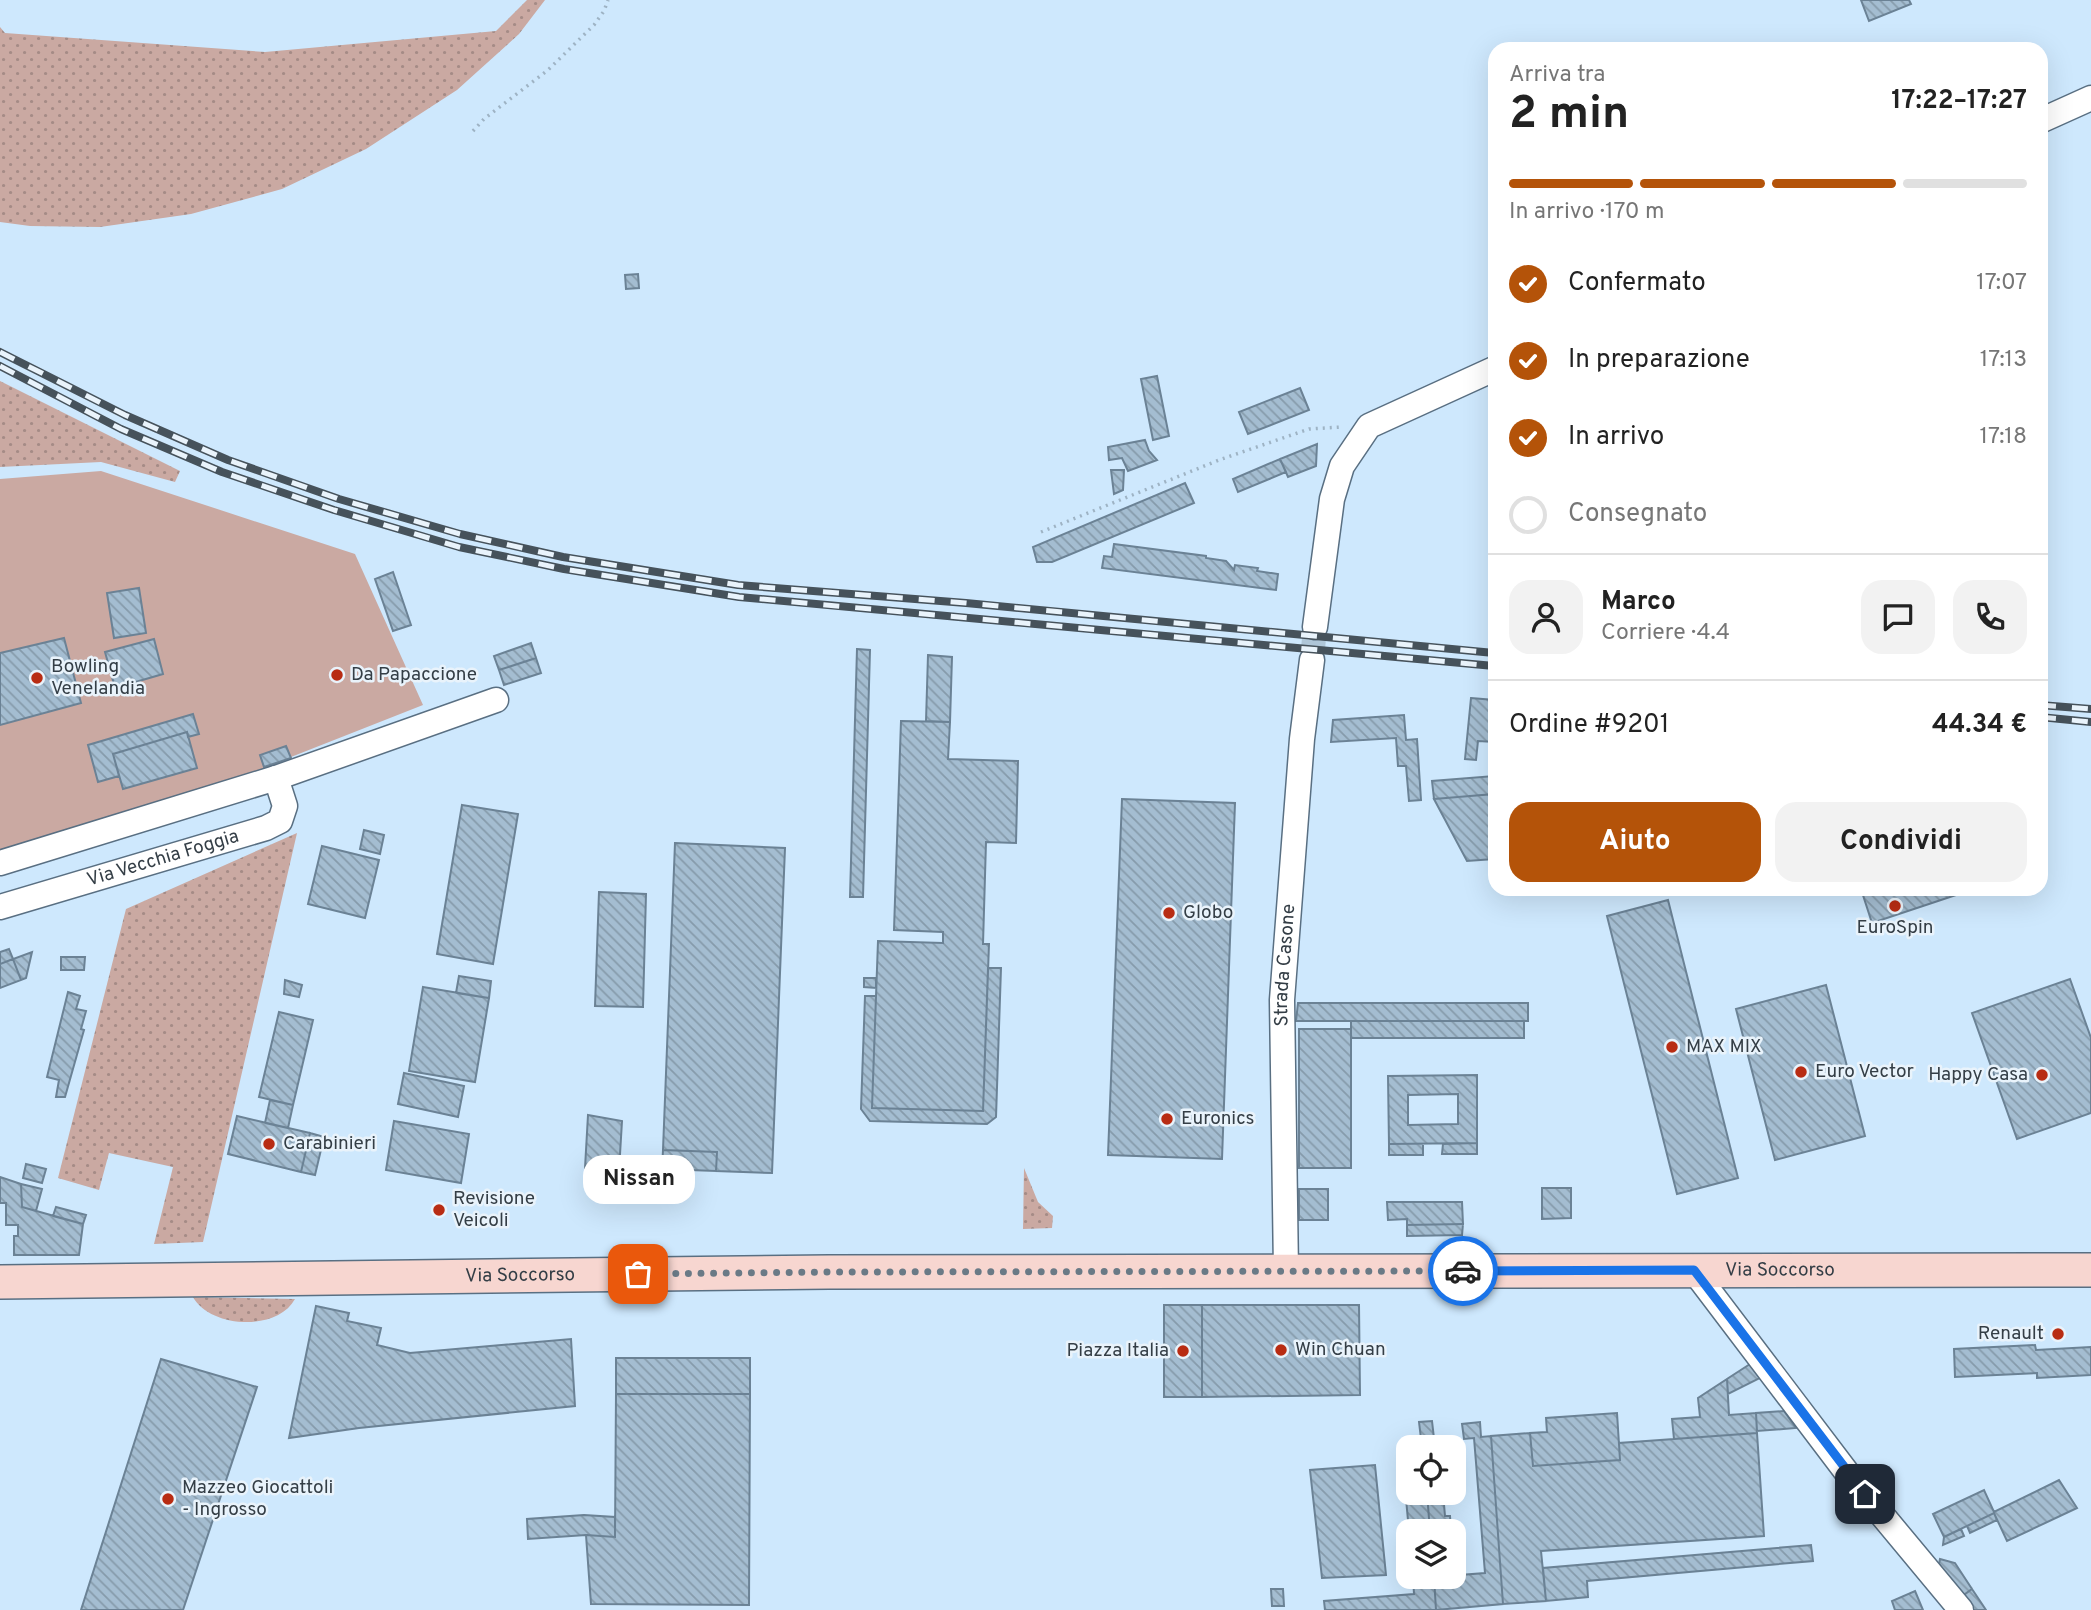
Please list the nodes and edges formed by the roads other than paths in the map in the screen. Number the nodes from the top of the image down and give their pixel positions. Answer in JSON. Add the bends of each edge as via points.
{"nodes":[{"id":1,"x":2091,"y":99,"type":"edge"},
{"id":2,"x":2048,"y":118,"type":"edge"},
{"id":3,"x":1488,"y":372,"type":"edge"},
{"id":4,"x":1315,"y":627,"type":"tunnel mouth"},
{"id":5,"x":1312,"y":660,"type":"tunnel mouth"},
{"id":6,"x":496,"y":700,"type":"dead end"},
{"id":7,"x":275,"y":778,"type":"junction"},
{"id":8,"x":0,"y":863,"type":"edge"},
{"id":9,"x":0,"y":908,"type":"edge"},
{"id":10,"x":1694,"y":1270,"type":"junction"},
{"id":11,"x":2091,"y":1270,"type":"edge"},
{"id":12,"x":1286,"y":1271,"type":"junction"},
{"id":13,"x":0,"y":1282,"type":"edge"},
{"id":14,"x":1961,"y":1610,"type":"edge"}],
"edges":[{"from":1,"to":2,"type":"street"},
{"from":3,"to":4,"type":"street","via":[[1368,426],[1342,466],[1332,499]]},
{"from":5,"to":12,"type":"street","name":"Strada Casone","via":[[1282,1000]]},
{"from":6,"to":7,"type":"street"},
{"from":7,"to":8,"type":"street"},
{"from":7,"to":9,"type":"street","name":"Via Vecchia Foggia","via":[[285,806],[280,821],[266,828]]},
{"from":10,"to":11,"type":"main road","name":"Via Soccorso"},
{"from":10,"to":12,"type":"main road","name":"Via Soccorso"},
{"from":10,"to":14,"type":"street","via":[[1848,1474]]},
{"from":12,"to":13,"type":"main road","name":"Via Soccorso"}]}
